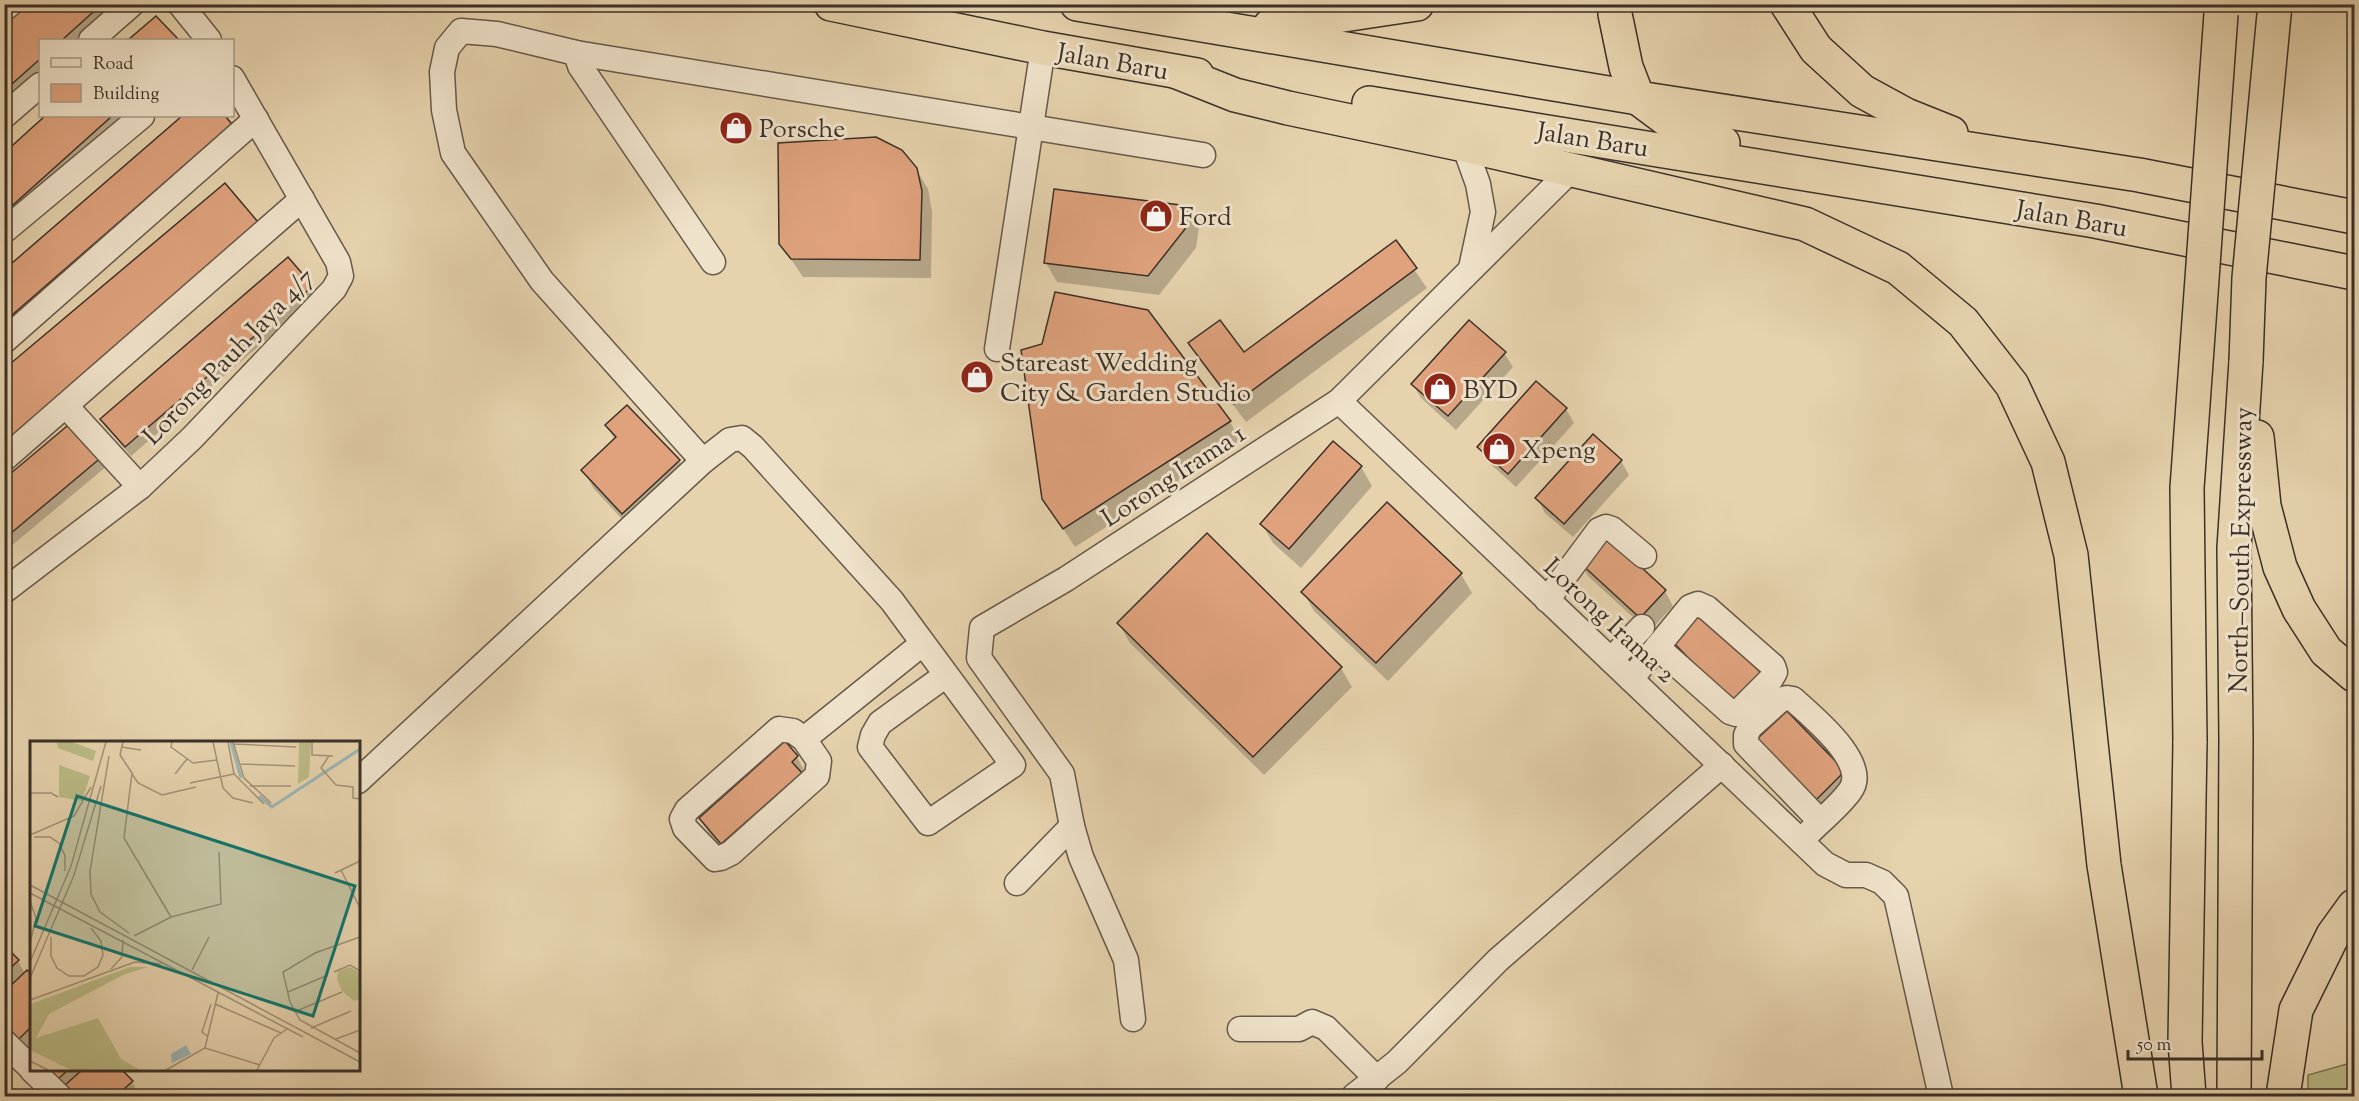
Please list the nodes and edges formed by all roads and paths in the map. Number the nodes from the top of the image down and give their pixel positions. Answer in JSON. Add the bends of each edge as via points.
{"nodes":[{"id":1,"x":10,"y":4,"type":"edge"},
{"id":2,"x":132,"y":4,"type":"edge"},
{"id":3,"x":180,"y":4,"type":"edge"},
{"id":4,"x":831,"y":4,"type":"edge"},
{"id":5,"x":1077,"y":4,"type":"edge"},
{"id":6,"x":1418,"y":4,"type":"edge"},
{"id":7,"x":1615,"y":4,"type":"edge"},
{"id":8,"x":1787,"y":4,"type":"edge"},
{"id":9,"x":2275,"y":4,"type":"edge"},
{"id":10,"x":2221,"y":8,"type":"edge"},
{"id":11,"x":4,"y":9,"type":"edge"},
{"id":12,"x":1218,"y":20,"type":"edge"},
{"id":13,"x":92,"y":39,"type":"edge"},
{"id":14,"x":208,"y":39,"type":"edge"},
{"id":15,"x":1043,"y":48,"type":"junction"},
{"id":16,"x":576,"y":53,"type":"junction"},
{"id":17,"x":1177,"y":72,"type":"junction"},
{"id":18,"x":234,"y":81,"type":"edge"},
{"id":19,"x":39,"y":86,"type":"edge"},
{"id":20,"x":1638,"y":98,"type":"junction"},
{"id":21,"x":4,"y":116,"type":"edge"},
{"id":22,"x":141,"y":117,"type":"edge"},
{"id":23,"x":256,"y":119,"type":"junction"},
{"id":24,"x":1032,"y":127,"type":"junction"},
{"id":25,"x":1464,"y":145,"type":"junction"},
{"id":26,"x":1203,"y":155,"type":"dead end"},
{"id":27,"x":2032,"y":159,"type":"junction"},
{"id":28,"x":1571,"y":171,"type":"junction"},
{"id":29,"x":1834,"y":177,"type":"junction"},
{"id":30,"x":302,"y":200,"type":"junction"},
{"id":31,"x":2355,"y":218,"type":"edge"},
{"id":32,"x":4,"y":231,"type":"edge"},
{"id":33,"x":713,"y":262,"type":"dead end"},
{"id":34,"x":1471,"y":268,"type":"junction"},
{"id":35,"x":2355,"y":273,"type":"edge"},
{"id":36,"x":4,"y":341,"type":"edge"},
{"id":37,"x":997,"y":349,"type":"dead end"},
{"id":38,"x":2246,"y":361,"type":"junction"},
{"id":39,"x":1339,"y":401,"type":"junction"},
{"id":40,"x":66,"y":406,"type":"junction"},
{"id":41,"x":4,"y":459,"type":"edge"},
{"id":42,"x":703,"y":461,"type":"junction"},
{"id":43,"x":140,"y":486,"type":"junction"},
{"id":44,"x":1644,"y":556,"type":"dead end"},
{"id":45,"x":4,"y":591,"type":"edge"},
{"id":46,"x":1547,"y":600,"type":"junction"},
{"id":47,"x":1642,"y":627,"type":"dead end"},
{"id":48,"x":922,"y":644,"type":"junction"},
{"id":49,"x":1657,"y":647,"type":"junction"},
{"id":50,"x":1611,"y":660,"type":"junction"},
{"id":51,"x":946,"y":675,"type":"junction"},
{"id":52,"x":2355,"y":675,"type":"edge"},
{"id":53,"x":1631,"y":679,"type":"junction"},
{"id":54,"x":804,"y":739,"type":"junction"},
{"id":55,"x":1722,"y":765,"type":"junction"},
{"id":56,"x":360,"y":779,"type":"edge"},
{"id":57,"x":1820,"y":821,"type":"junction"},
{"id":58,"x":1072,"y":826,"type":"junction"},
{"id":59,"x":1801,"y":841,"type":"junction"},
{"id":60,"x":1017,"y":883,"type":"dead end"},
{"id":61,"x":2355,"y":906,"type":"edge"},
{"id":62,"x":1133,"y":1019,"type":"dead end"},
{"id":63,"x":1240,"y":1029,"type":"dead end"},
{"id":64,"x":4,"y":1042,"type":"edge"},
{"id":65,"x":30,"y":1067,"type":"edge"},
{"id":66,"x":34,"y":1071,"type":"edge"},
{"id":67,"x":1377,"y":1079,"type":"junction"},
{"id":68,"x":59,"y":1096,"type":"edge"},
{"id":69,"x":1354,"y":1096,"type":"edge"},
{"id":70,"x":1941,"y":1096,"type":"edge"},
{"id":71,"x":2141,"y":1096,"type":"edge"},
{"id":72,"x":2189,"y":1096,"type":"edge"},
{"id":73,"x":2234,"y":1096,"type":"edge"},
{"id":74,"x":2283,"y":1096,"type":"edge"}],
"edges":[{"from":1,"to":11,"type":"street"},
{"from":2,"to":13,"type":"street"},
{"from":3,"to":14,"type":"street"},
{"from":4,"to":15,"type":"highway","name":"Jalan Baru"},
{"from":5,"to":12,"type":"highway","name":"Jalan Baru"},
{"from":6,"to":12,"type":"highway","via":[[1355,16]]},
{"from":7,"to":20,"type":"highway","via":[[1626,67]]},
{"from":8,"to":27,"type":"highway","via":[[1816,49],[1862,91],[1950,133]]},
{"from":9,"to":38,"type":"highway","name":"North–South Expressway","bridge":true,"via":[[2249,278]]},
{"from":10,"to":72,"type":"highway","name":"North–South Expressway","bridge":true,"via":[[2187,488],[2190,741],[2185,1042]]},
{"from":12,"to":20,"type":"highway","name":"Jalan Baru"},
{"from":15,"to":17,"type":"highway","name":"Jalan Baru"},
{"from":15,"to":24,"type":"street"},
{"from":16,"to":24,"type":"street"},
{"from":16,"to":33,"type":"street","via":[[580,66]]},
{"from":16,"to":42,"type":"street","via":[[497,34],[462,31],[447,48],[442,72],[444,110],[453,153],[542,281]]},
{"from":17,"to":25,"type":"highway","via":[[1246,98]]},
{"from":17,"to":29,"type":"highway","name":"Jalan Baru"},
{"from":18,"to":23,"type":"street","name":"Lorong Pauh Jaya 4/7"},
{"from":19,"to":21,"type":"street"},
{"from":20,"to":27,"type":"highway","name":"Jalan Baru"},
{"from":20,"to":29,"type":"highway","via":[[1681,130]]},
{"from":22,"to":32,"type":"street"},
{"from":23,"to":30,"type":"street","name":"Lorong Pauh Jaya 4/7"},
{"from":23,"to":36,"type":"street"},
{"from":24,"to":26,"type":"street"},
{"from":24,"to":37,"type":"street"},
{"from":25,"to":28,"type":"highway"},
{"from":25,"to":34,"type":"street","via":[[1483,212]]},
{"from":27,"to":31,"type":"highway","name":"Jalan Baru"},
{"from":28,"to":34,"type":"street","name":"Lorong Irama 1"},
{"from":28,"to":71,"type":"highway","via":[[1805,224],[1899,268],[1963,322],[2012,385],[2048,462],[2071,555],[2104,865]]},
{"from":29,"to":35,"type":"highway","name":"Jalan Baru","via":[[2095,221]]},
{"from":30,"to":40,"type":"street"},
{"from":30,"to":43,"type":"street","name":"Lorong Pauh Jaya 4/7","via":[[338,262],[340,276],[334,289],[192,438]]},
{"from":34,"to":39,"type":"street","name":"Lorong Irama 1"},
{"from":38,"to":52,"type":"highway","via":[[2264,506],[2280,567],[2299,609],[2326,651]]},
{"from":38,"to":73,"type":"highway","name":"North–South Expressway","via":[[2234,548]]},
{"from":39,"to":46,"type":"street","name":"Lorong Irama 2"},
{"from":39,"to":58,"type":"street","name":"Lorong Irama 1","via":[[1066,579],[982,628],[978,658],[1062,774]]},
{"from":40,"to":41,"type":"street"},
{"from":40,"to":43,"type":"street"},
{"from":42,"to":48,"type":"street","via":[[730,440],[742,438],[753,447],[892,601]]},
{"from":42,"to":56,"type":"street"},
{"from":43,"to":45,"type":"street","name":"Lorong Pauh Jaya 4/7"},
{"from":44,"to":46,"type":"street","via":[[1612,530],[1599,530]]},
{"from":46,"to":50,"type":"street","name":"Lorong Irama 2"},
{"from":47,"to":50,"type":"street"},
{"from":48,"to":51,"type":"street"},
{"from":48,"to":54,"type":"street"},
{"from":49,"to":49,"type":"street","via":[[1690,607],[1698,604],[1773,666],[1775,672],[1736,714]]},
{"from":49,"to":53,"type":"street"},
{"from":50,"to":53,"type":"street","name":"Lorong Irama 2"},
{"from":51,"to":51,"type":"street","via":[[1013,765],[928,823],[870,747],[880,723]]},
{"from":53,"to":55,"type":"street","name":"Lorong Irama 2"},
{"from":54,"to":54,"type":"street","via":[[819,761],[817,776],[731,853],[715,859],[685,828],[682,819],[687,810],[779,729],[793,731]]},
{"from":55,"to":59,"type":"street","name":"Lorong Irama 2"},
{"from":55,"to":67,"type":"street","via":[[1498,960]]},
{"from":57,"to":57,"type":"street","via":[[1851,790],[1855,777],[1852,765],[1833,738],[1793,699],[1780,700],[1750,727],[1746,744]]},
{"from":57,"to":59,"type":"street"},
{"from":58,"to":60,"type":"street"},
{"from":58,"to":62,"type":"street","name":"Lorong Irama 1","via":[[1081,857],[1126,960]]},
{"from":59,"to":70,"type":"street","name":"Lorong Irama 2","via":[[1825,864],[1846,875],[1866,875],[1882,882],[1896,896]]},
{"from":61,"to":74,"type":"highway","via":[[2333,935],[2296,1010]]},
{"from":63,"to":67,"type":"street","via":[[1299,1029],[1312,1022],[1326,1028]]},
{"from":64,"to":65,"type":"street"},
{"from":66,"to":68,"type":"street"},
{"from":67,"to":69,"type":"street"}]}
